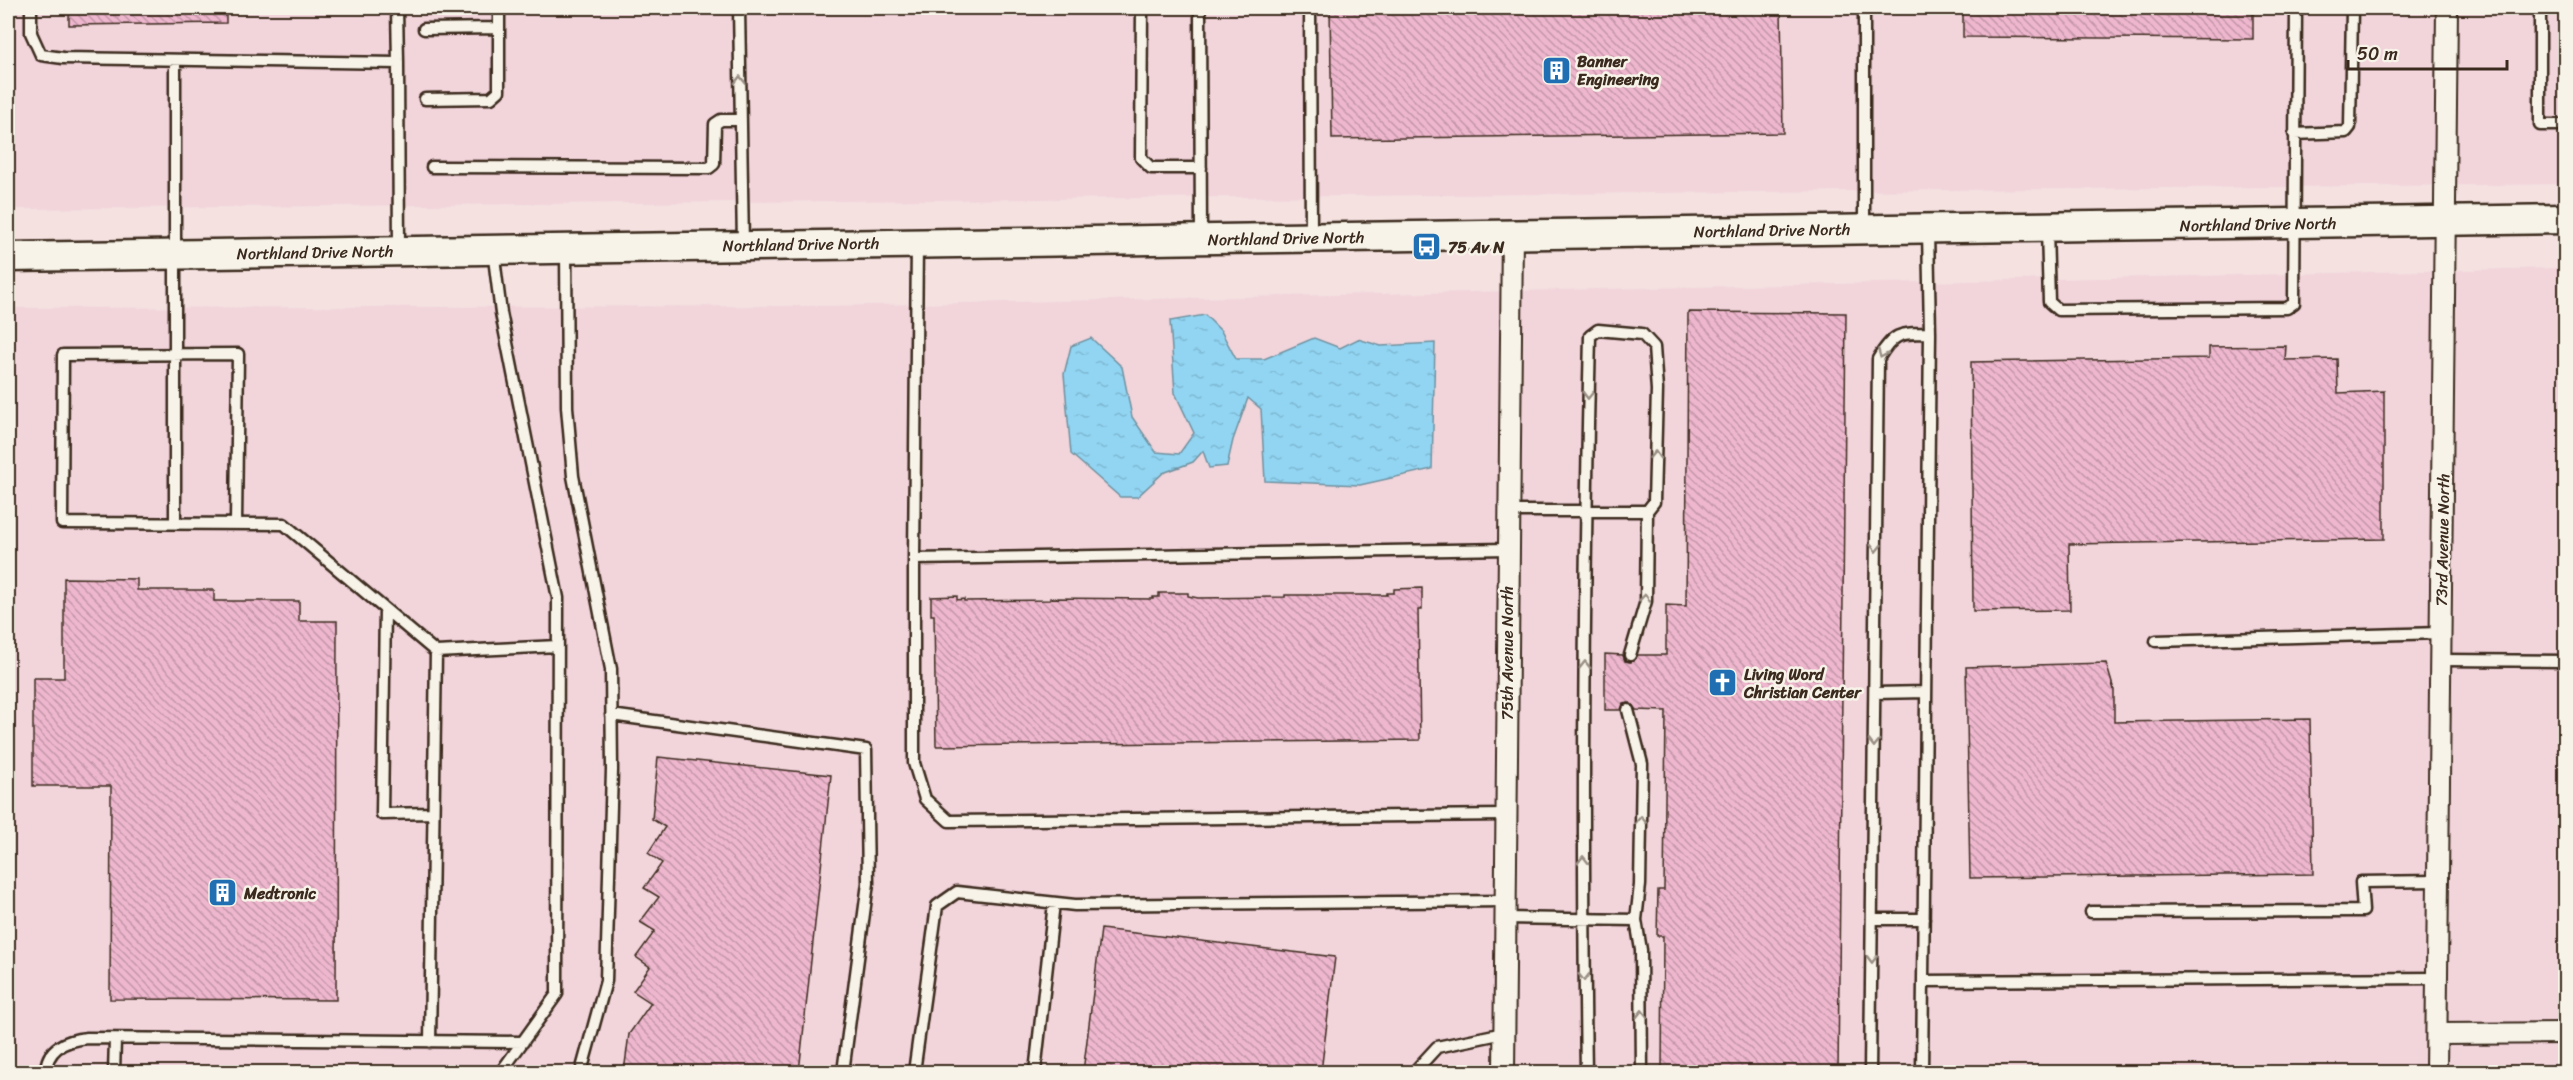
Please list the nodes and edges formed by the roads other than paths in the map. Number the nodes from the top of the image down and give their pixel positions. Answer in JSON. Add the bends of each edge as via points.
{"nodes":[{"id":1,"x":31,"y":8,"type":"edge"},
{"id":2,"x":397,"y":8,"type":"edge"},
{"id":3,"x":499,"y":8,"type":"edge"},
{"id":4,"x":739,"y":8,"type":"edge"},
{"id":5,"x":1142,"y":8,"type":"edge"},
{"id":6,"x":1200,"y":8,"type":"edge"},
{"id":7,"x":1310,"y":8,"type":"edge"},
{"id":8,"x":1864,"y":8,"type":"edge"},
{"id":9,"x":2296,"y":8,"type":"edge"},
{"id":10,"x":2352,"y":8,"type":"edge"},
{"id":11,"x":2447,"y":8,"type":"edge"},
{"id":12,"x":2540,"y":8,"type":"edge"},
{"id":13,"x":499,"y":28,"type":"junction"},
{"id":14,"x":424,"y":29,"type":"dead end"},
{"id":15,"x":175,"y":60,"type":"junction"},
{"id":16,"x":398,"y":63,"type":"junction"},
{"id":17,"x":425,"y":99,"type":"dead end"},
{"id":18,"x":741,"y":120,"type":"junction"},
{"id":19,"x":2565,"y":125,"type":"edge"},
{"id":20,"x":2294,"y":134,"type":"junction"},
{"id":21,"x":432,"y":167,"type":"dead end"},
{"id":22,"x":1201,"y":168,"type":"junction"},
{"id":23,"x":2565,"y":219,"type":"edge"},
{"id":24,"x":2445,"y":220,"type":"junction"},
{"id":25,"x":2293,"y":223,"type":"junction"},
{"id":26,"x":2047,"y":227,"type":"junction"},
{"id":27,"x":1928,"y":228,"type":"junction"},
{"id":28,"x":1864,"y":229,"type":"junction"},
{"id":29,"x":1512,"y":233,"type":"junction"},
{"id":30,"x":1311,"y":237,"type":"junction"},
{"id":31,"x":1201,"y":239,"type":"junction"},
{"id":32,"x":917,"y":242,"type":"junction"},
{"id":33,"x":743,"y":245,"type":"junction"},
{"id":34,"x":566,"y":248,"type":"junction"},
{"id":35,"x":493,"y":249,"type":"junction"},
{"id":36,"x":399,"y":251,"type":"junction"},
{"id":37,"x":176,"y":255,"type":"junction"},
{"id":38,"x":8,"y":257,"type":"edge"},
{"id":39,"x":1930,"y":333,"type":"junction"},
{"id":40,"x":174,"y":353,"type":"junction"},
{"id":41,"x":1509,"y":511,"type":"junction"},
{"id":42,"x":1647,"y":511,"type":"junction"},
{"id":43,"x":1586,"y":512,"type":"junction"},
{"id":44,"x":175,"y":524,"type":"junction"},
{"id":45,"x":236,"y":524,"type":"junction"},
{"id":46,"x":1508,"y":549,"type":"junction"},
{"id":47,"x":914,"y":558,"type":"junction"},
{"id":48,"x":386,"y":609,"type":"junction"},
{"id":49,"x":2441,"y":633,"type":"junction"},
{"id":50,"x":2156,"y":641,"type":"dead end"},
{"id":51,"x":558,"y":646,"type":"junction"},
{"id":52,"x":436,"y":652,"type":"junction"},
{"id":53,"x":1630,"y":655,"type":"dead end"},
{"id":54,"x":2441,"y":660,"type":"junction"},
{"id":55,"x":2565,"y":661,"type":"edge"},
{"id":56,"x":1926,"y":692,"type":"junction"},
{"id":57,"x":1875,"y":693,"type":"junction"},
{"id":58,"x":1628,"y":710,"type":"dead end"},
{"id":59,"x":611,"y":715,"type":"junction"},
{"id":60,"x":432,"y":813,"type":"junction"},
{"id":61,"x":1506,"y":815,"type":"junction"},
{"id":62,"x":2438,"y":881,"type":"junction"},
{"id":63,"x":1053,"y":903,"type":"junction"},
{"id":64,"x":1506,"y":910,"type":"junction"},
{"id":65,"x":2091,"y":912,"type":"dead end"},
{"id":66,"x":1583,"y":919,"type":"junction"},
{"id":67,"x":1872,"y":919,"type":"junction"},
{"id":68,"x":1924,"y":919,"type":"junction"},
{"id":69,"x":1636,"y":920,"type":"junction"},
{"id":70,"x":2438,"y":978,"type":"junction"},
{"id":71,"x":1923,"y":981,"type":"junction"},
{"id":72,"x":1504,"y":1033,"type":"junction"},
{"id":73,"x":2565,"y":1033,"type":"edge"},
{"id":74,"x":2437,"y":1034,"type":"junction"},
{"id":75,"x":115,"y":1040,"type":"junction"},
{"id":76,"x":430,"y":1042,"type":"junction"},
{"id":77,"x":523,"y":1042,"type":"junction"},
{"id":78,"x":46,"y":1072,"type":"edge"},
{"id":79,"x":114,"y":1072,"type":"edge"},
{"id":80,"x":501,"y":1072,"type":"edge"},
{"id":81,"x":582,"y":1072,"type":"edge"},
{"id":82,"x":843,"y":1072,"type":"edge"},
{"id":83,"x":914,"y":1072,"type":"edge"},
{"id":84,"x":1035,"y":1072,"type":"edge"},
{"id":85,"x":1414,"y":1072,"type":"edge"},
{"id":86,"x":1504,"y":1072,"type":"edge"},
{"id":87,"x":1586,"y":1072,"type":"edge"},
{"id":88,"x":1642,"y":1072,"type":"edge"},
{"id":89,"x":1870,"y":1072,"type":"edge"},
{"id":90,"x":1922,"y":1072,"type":"edge"},
{"id":91,"x":2436,"y":1072,"type":"edge"}],
"edges":[{"from":1,"to":15,"type":"lane","via":[[31,33],[41,54],[63,58]]},
{"from":2,"to":16,"type":"lane"},
{"from":3,"to":13,"type":"lane"},
{"from":18,"to":4,"type":"lane","one_way":true},
{"from":5,"to":22,"type":"lane","via":[[1142,158],[1151,168]]},
{"from":6,"to":22,"type":"lane"},
{"from":7,"to":30,"type":"lane"},
{"from":8,"to":28,"type":"lane"},
{"from":9,"to":20,"type":"lane"},
{"from":10,"to":20,"type":"lane","via":[[2350,127],[2346,132]]},
{"from":11,"to":24,"type":"street","name":"73rd Avenue North"},
{"from":12,"to":19,"type":"lane","via":[[2540,124]]},
{"from":13,"to":14,"type":"lane"},
{"from":13,"to":17,"type":"lane","via":[[499,91],[491,98]]},
{"from":15,"to":16,"type":"lane"},
{"from":15,"to":37,"type":"lane"},
{"from":16,"to":36,"type":"lane"},
{"from":18,"to":21,"type":"lane","via":[[721,120],[715,124],[714,164],[709,168]]},
{"from":18,"to":33,"type":"lane"},
{"from":20,"to":25,"type":"lane"},
{"from":22,"to":31,"type":"lane"},
{"from":23,"to":24,"type":"street","name":"Northland Drive North"},
{"from":24,"to":25,"type":"street","name":"Northland Drive North"},
{"from":24,"to":49,"type":"street","name":"73rd Avenue North"},
{"from":25,"to":26,"type":"street","name":"Northland Drive North"},
{"from":25,"to":26,"type":"lane","via":[[2294,303],[2287,308],[2058,309],[2049,302]]},
{"from":26,"to":27,"type":"street","name":"Northland Drive North"},
{"from":27,"to":28,"type":"street","name":"Northland Drive North"},
{"from":27,"to":39,"type":"lane"},
{"from":28,"to":29,"type":"street","name":"Northland Drive North"},
{"from":29,"to":30,"type":"street","name":"Northland Drive North"},
{"from":29,"to":41,"type":"street","name":"75th Avenue North"},
{"from":30,"to":31,"type":"street","name":"Northland Drive North"},
{"from":31,"to":32,"type":"street","name":"Northland Drive North"},
{"from":32,"to":33,"type":"street","name":"Northland Drive North"},
{"from":32,"to":47,"type":"lane"},
{"from":33,"to":34,"type":"street","name":"Northland Drive North"},
{"from":34,"to":35,"type":"street","name":"Northland Drive North"},
{"from":34,"to":59,"type":"lane","via":[[567,407],[573,476],[611,669]]},
{"from":35,"to":36,"type":"street","name":"Northland Drive North"},
{"from":35,"to":51,"type":"lane","via":[[501,313],[558,598]]},
{"from":36,"to":37,"type":"street","name":"Northland Drive North"},
{"from":37,"to":38,"type":"street","name":"Northland Drive North"},
{"from":37,"to":40,"type":"lane"},
{"from":39,"to":56,"type":"lane"},
{"from":39,"to":57,"type":"lane","one_way":true,"via":[[1901,333],[1888,341],[1878,358]]},
{"from":40,"to":44,"type":"lane"},
{"from":40,"to":44,"type":"lane","via":[[63,355],[62,523]]},
{"from":40,"to":45,"type":"lane","via":[[238,354]]},
{"from":41,"to":43,"type":"lane"},
{"from":41,"to":46,"type":"street","name":"75th Avenue North"},
{"from":42,"to":43,"type":"lane"},
{"from":42,"to":43,"type":"lane","one_way":true,"via":[[1654,502],[1654,347],[1642,334],[1598,330],[1590,336]]},
{"from":53,"to":42,"type":"lane","one_way":true,"via":[[1646,601]]},
{"from":66,"to":43,"type":"lane","one_way":true},
{"from":44,"to":45,"type":"lane"},
{"from":45,"to":48,"type":"lane","via":[[284,524]]},
{"from":46,"to":47,"type":"lane"},
{"from":46,"to":61,"type":"street","name":"75th Avenue North"},
{"from":47,"to":61,"type":"lane","via":[[914,763],[925,799],[949,821]]},
{"from":48,"to":52,"type":"lane"},
{"from":48,"to":60,"type":"lane","via":[[382,814]]},
{"from":49,"to":50,"type":"lane"},
{"from":49,"to":54,"type":"street","name":"73rd Avenue North"},
{"from":51,"to":52,"type":"lane"},
{"from":51,"to":77,"type":"lane","via":[[557,994]]},
{"from":52,"to":60,"type":"lane"},
{"from":54,"to":55,"type":"lane"},
{"from":54,"to":62,"type":"street","name":"73rd Avenue North"},
{"from":56,"to":57,"type":"lane"},
{"from":56,"to":68,"type":"lane"},
{"from":57,"to":67,"type":"lane","one_way":true},
{"from":69,"to":58,"type":"lane","one_way":true,"via":[[1642,764]]},
{"from":59,"to":81,"type":"lane","via":[[606,981]]},
{"from":59,"to":82,"type":"lane","via":[[866,750],[868,883]]},
{"from":60,"to":76,"type":"lane"},
{"from":61,"to":64,"type":"street","name":"75th Avenue North"},
{"from":62,"to":65,"type":"lane","via":[[2361,882],[2363,911]]},
{"from":62,"to":70,"type":"street","name":"73rd Avenue North"},
{"from":63,"to":64,"type":"lane"},
{"from":63,"to":83,"type":"lane","via":[[957,892],[937,906]]},
{"from":63,"to":84,"type":"lane"},
{"from":64,"to":66,"type":"lane"},
{"from":64,"to":72,"type":"street","name":"75th Avenue North"},
{"from":66,"to":69,"type":"lane"},
{"from":66,"to":87,"type":"lane","one_way":true},
{"from":67,"to":68,"type":"lane"},
{"from":67,"to":89,"type":"lane","one_way":true},
{"from":68,"to":71,"type":"lane"},
{"from":88,"to":69,"type":"lane","one_way":true,"via":[[1641,950]]},
{"from":70,"to":71,"type":"lane"},
{"from":70,"to":74,"type":"street","name":"73rd Avenue North"},
{"from":71,"to":90,"type":"lane"},
{"from":72,"to":85,"type":"lane","via":[[1437,1047]]},
{"from":72,"to":86,"type":"street","name":"75th Avenue North"},
{"from":73,"to":74,"type":"street"},
{"from":74,"to":91,"type":"street","name":"73rd Avenue North"},
{"from":75,"to":76,"type":"lane"},
{"from":75,"to":78,"type":"lane","via":[[73,1040],[53,1049]]},
{"from":75,"to":79,"type":"lane"},
{"from":76,"to":77,"type":"lane"},
{"from":77,"to":80,"type":"lane"}]}
